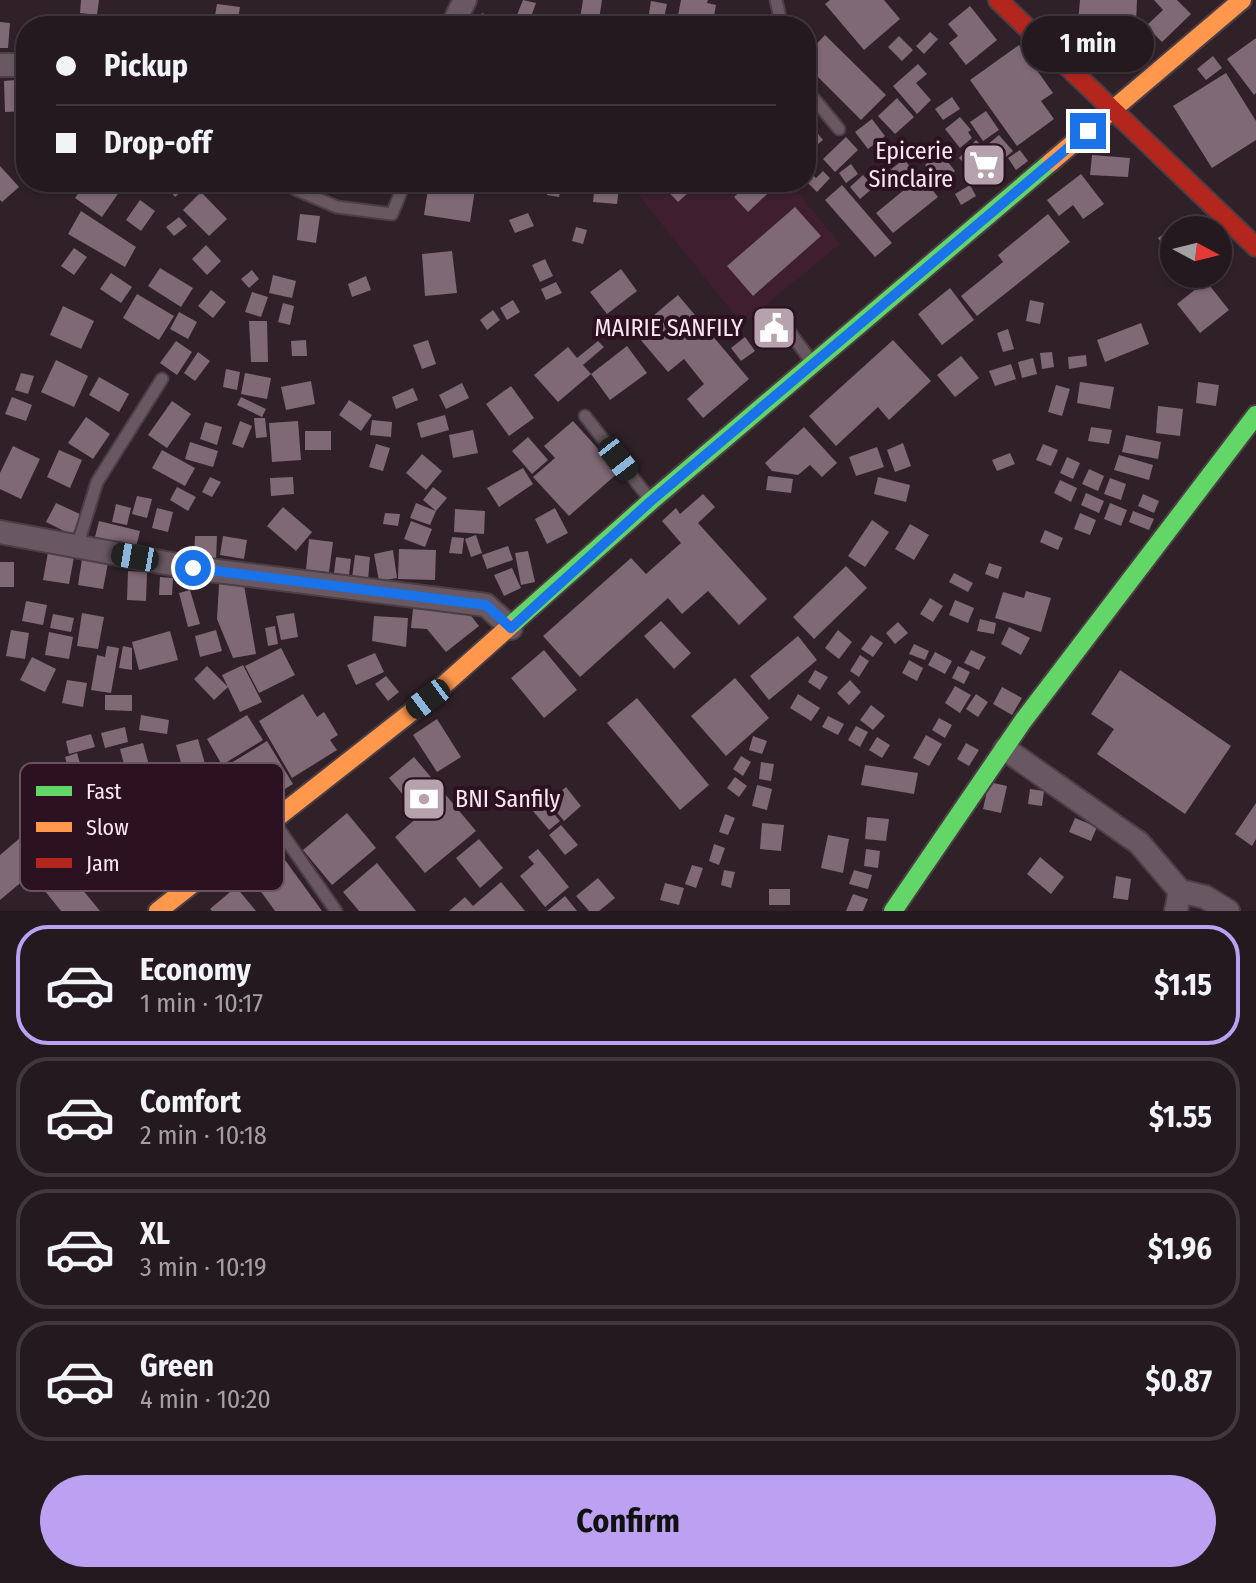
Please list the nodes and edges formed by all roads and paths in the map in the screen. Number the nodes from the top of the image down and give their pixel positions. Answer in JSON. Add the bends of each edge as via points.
{"nodes":[{"id":1,"x":998,"y":0,"type":"edge"},
{"id":2,"x":1242,"y":0,"type":"edge"},
{"id":3,"x":816,"y":101,"type":"edge"},
{"id":4,"x":1111,"y":110,"type":"junction"},
{"id":5,"x":839,"y":129,"type":"dead end"},
{"id":6,"x":302,"y":192,"type":"edge"},
{"id":7,"x":401,"y":192,"type":"edge"},
{"id":8,"x":1256,"y":247,"type":"edge"},
{"id":9,"x":781,"y":320,"type":"dead end"},
{"id":10,"x":814,"y":366,"type":"junction"},
{"id":11,"x":162,"y":379,"type":"dead end"},
{"id":12,"x":1256,"y":415,"type":"edge"},
{"id":13,"x":585,"y":416,"type":"dead end"},
{"id":14,"x":651,"y":501,"type":"junction"},
{"id":15,"x":0,"y":532,"type":"edge"},
{"id":16,"x":77,"y":547,"type":"junction"},
{"id":17,"x":511,"y":628,"type":"junction"},
{"id":18,"x":1005,"y":749,"type":"junction"},
{"id":19,"x":284,"y":809,"type":"edge"},
{"id":20,"x":284,"y":835,"type":"edge"},
{"id":21,"x":183,"y":891,"type":"edge"},
{"id":22,"x":1178,"y":901,"type":"edge"},
{"id":23,"x":158,"y":911,"type":"edge"},
{"id":24,"x":336,"y":911,"type":"edge"},
{"id":25,"x":893,"y":911,"type":"edge"},
{"id":26,"x":1228,"y":911,"type":"edge"}],
"edges":[{"from":1,"to":4,"type":"main road"},
{"from":2,"to":4,"type":"main road"},
{"from":3,"to":5,"type":"lane"},
{"from":4,"to":8,"type":"main road"},
{"from":4,"to":10,"type":"main road"},
{"from":6,"to":7,"type":"lane","via":[[337,207],[392,214]]},
{"from":9,"to":10,"type":"lane"},
{"from":10,"to":14,"type":"main road"},
{"from":11,"to":16,"type":"lane","via":[[97,482]]},
{"from":12,"to":18,"type":"main road"},
{"from":13,"to":14,"type":"lane"},
{"from":14,"to":17,"type":"main road"},
{"from":15,"to":16,"type":"street"},
{"from":16,"to":17,"type":"street","via":[[193,568],[486,605]]},
{"from":17,"to":19,"type":"main road"},
{"from":18,"to":22,"type":"street","via":[[1139,843]]},
{"from":18,"to":25,"type":"main road"},
{"from":20,"to":24,"type":"lane"},
{"from":21,"to":23,"type":"main road"},
{"from":22,"to":26,"type":"street","via":[[1205,897]]}]}
